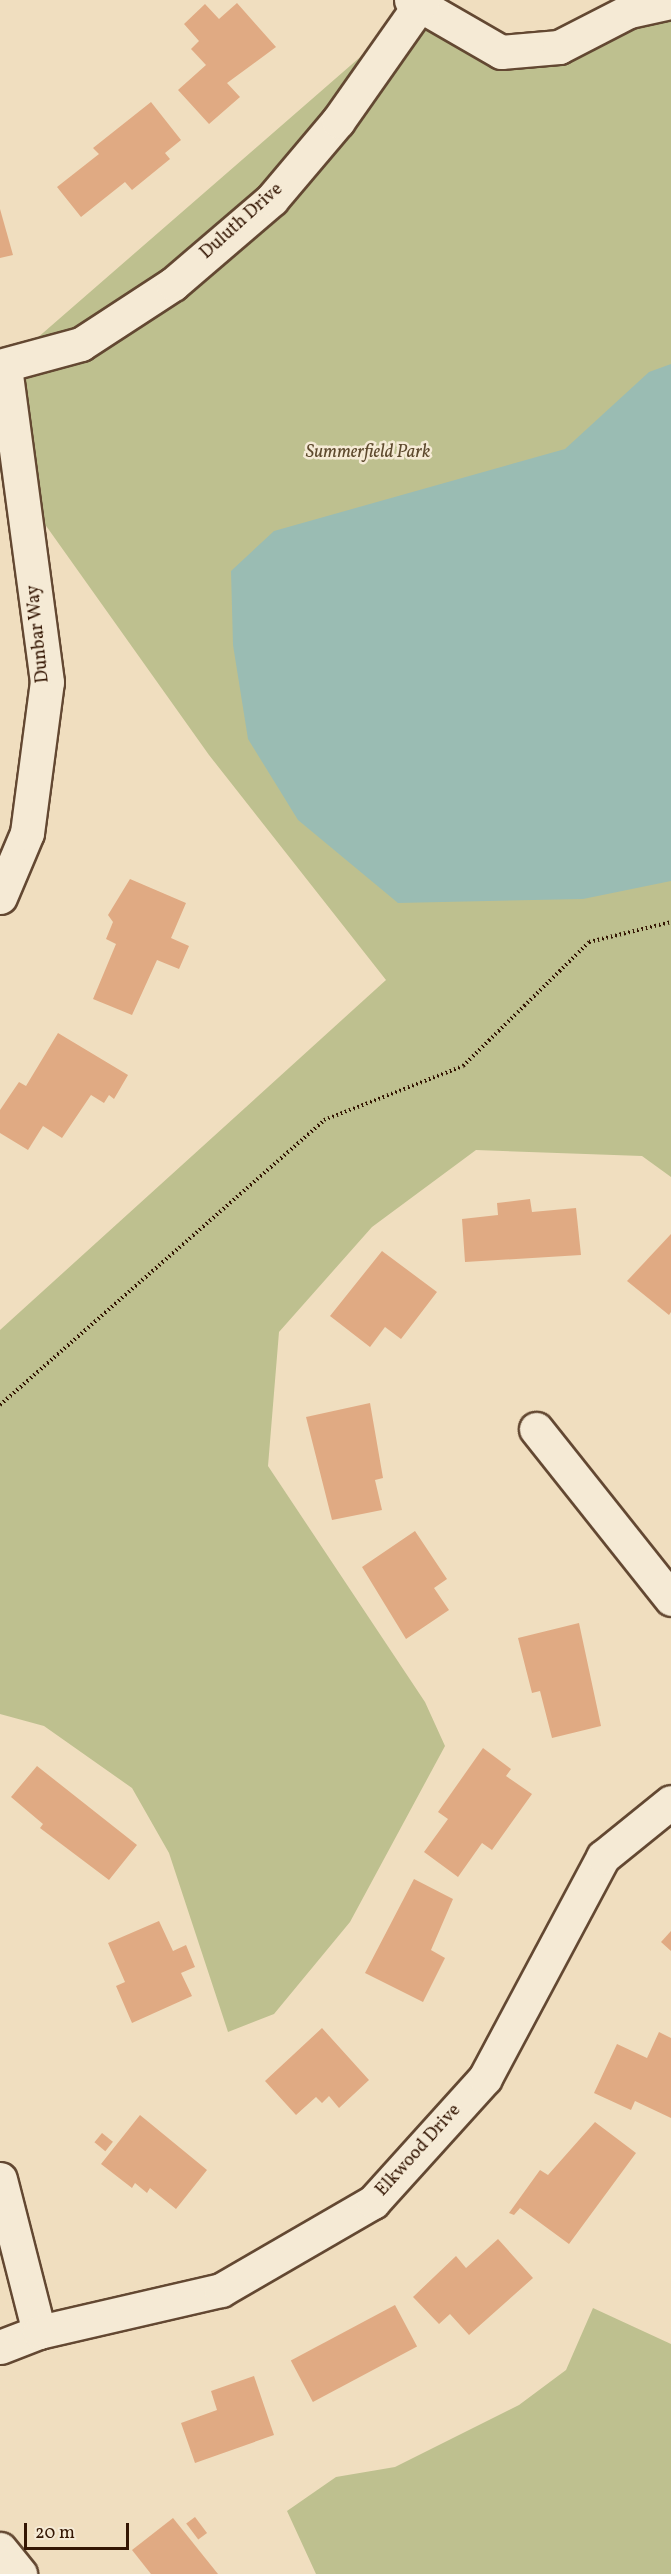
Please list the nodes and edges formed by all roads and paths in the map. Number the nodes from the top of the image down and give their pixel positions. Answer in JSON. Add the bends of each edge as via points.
{"nodes":[{"id":1,"x":418,"y":2,"type":"edge"},
{"id":2,"x":671,"y":2,"type":"edge"},
{"id":3,"x":3,"y":366,"type":"edge"},
{"id":4,"x":0,"y":897,"type":"edge"},
{"id":5,"x":671,"y":922,"type":"edge"},
{"id":6,"x":0,"y":1405,"type":"edge"},
{"id":7,"x":536,"y":1429,"type":"dead end"},
{"id":8,"x":671,"y":1599,"type":"edge"},
{"id":9,"x":671,"y":1802,"type":"edge"},
{"id":10,"x":0,"y":2179,"type":"edge"},
{"id":11,"x":39,"y":2332,"type":"junction"},
{"id":12,"x":0,"y":2347,"type":"edge"},
{"id":13,"x":0,"y":2549,"type":"edge"},
{"id":14,"x":20,"y":2574,"type":"edge"}],
"edges":[{"from":1,"to":2,"type":"street","via":[[501,52],[559,47],[629,11]]},
{"from":1,"to":3,"type":"street","name":"Duluth Drive","via":[[338,121],[272,199],[173,284],[81,344]]},
{"from":3,"to":4,"type":"street","name":"Dunbar Way","via":[[47,682],[27,833]]},
{"from":5,"to":6,"type":"path","via":[[589,942],[463,1066],[324,1120]]},
{"from":7,"to":8,"type":"street"},
{"from":9,"to":11,"type":"street","name":"Elkwood Drive","via":[[603,1857],[485,2078],[373,2202],[221,2290]]},
{"from":10,"to":11,"type":"street"},
{"from":11,"to":12,"type":"street","name":"Elkwood Drive"},
{"from":13,"to":14,"type":"street"}]}
